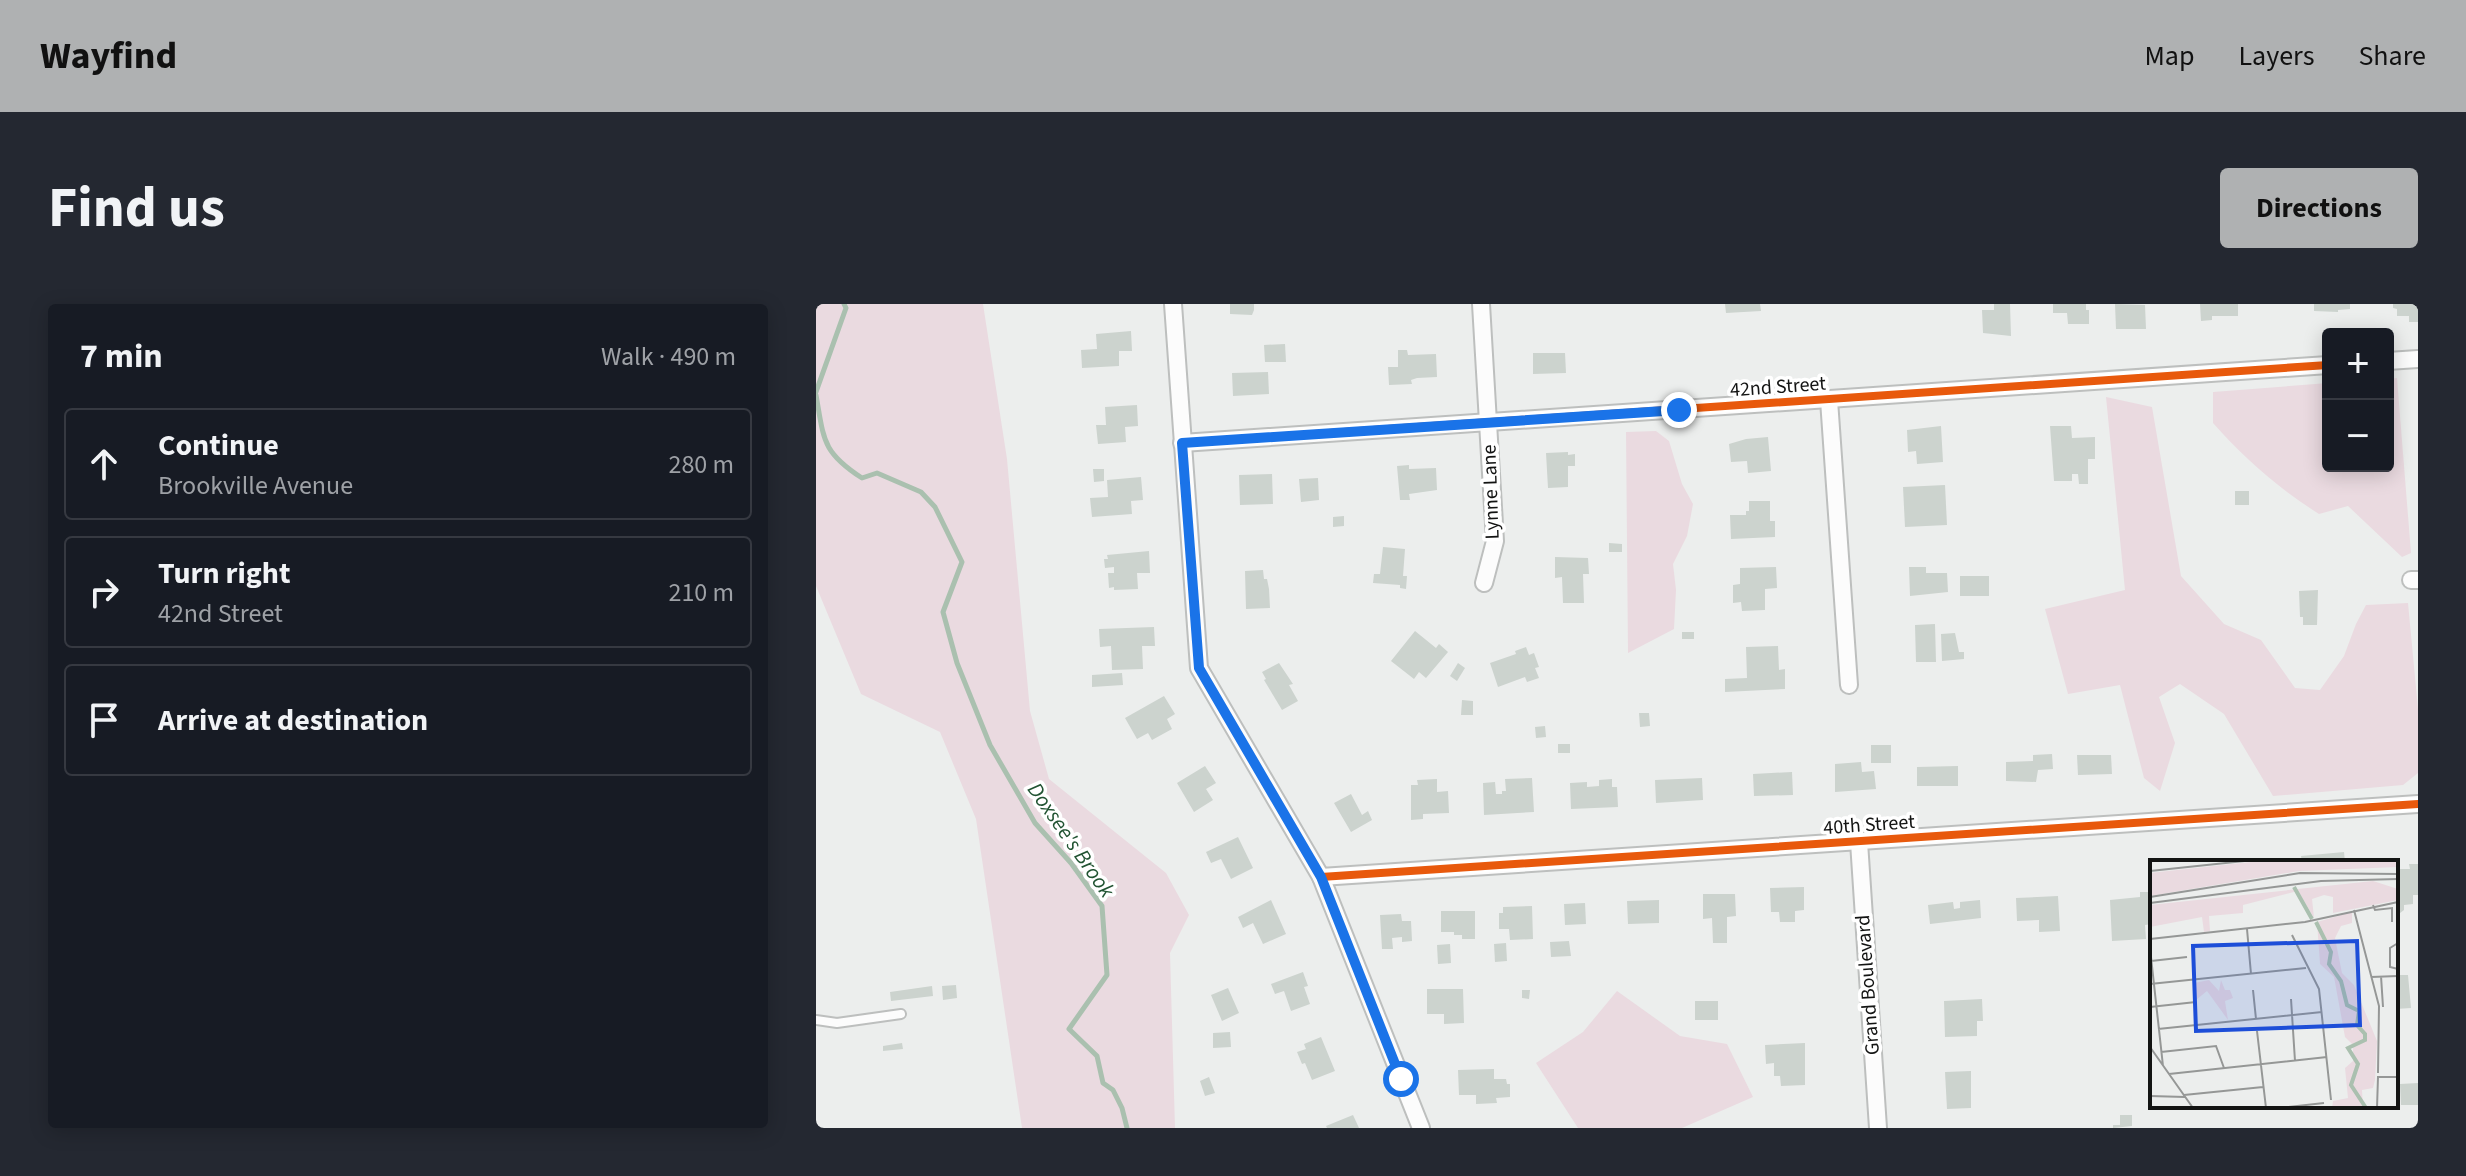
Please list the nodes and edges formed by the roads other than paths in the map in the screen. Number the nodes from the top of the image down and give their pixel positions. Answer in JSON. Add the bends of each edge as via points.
{"nodes":[{"id":1,"x":1173,"y":304,"type":"edge"},
{"id":2,"x":1481,"y":304,"type":"edge"},
{"id":3,"x":2418,"y":359,"type":"edge"},
{"id":4,"x":2394,"y":361,"type":"edge"},
{"id":5,"x":2322,"y":365,"type":"edge"},
{"id":6,"x":1829,"y":400,"type":"junction"},
{"id":7,"x":1489,"y":423,"type":"junction"},
{"id":8,"x":1182,"y":443,"type":"junction"},
{"id":9,"x":1484,"y":583,"type":"dead end"},
{"id":10,"x":1849,"y":685,"type":"dead end"},
{"id":11,"x":2418,"y":804,"type":"edge"},
{"id":12,"x":1859,"y":842,"type":"junction"},
{"id":13,"x":1321,"y":877,"type":"junction"},
{"id":14,"x":901,"y":1014,"type":"dead end"},
{"id":15,"x":816,"y":1020,"type":"edge"},
{"id":16,"x":1421,"y":1128,"type":"edge"},
{"id":17,"x":1878,"y":1128,"type":"edge"}],
"edges":[{"from":1,"to":8,"type":"street"},
{"from":2,"to":7,"type":"street","name":"Lynne Lane"},
{"from":3,"to":4,"type":"street"},
{"from":5,"to":6,"type":"street","name":"42nd Street"},
{"from":6,"to":7,"type":"street","name":"42nd Street"},
{"from":6,"to":10,"type":"street"},
{"from":7,"to":8,"type":"street","name":"42nd Street"},
{"from":7,"to":9,"type":"street","name":"Lynne Lane","via":[[1495,541]]},
{"from":8,"to":13,"type":"street","via":[[1199,668]]},
{"from":11,"to":12,"type":"street","name":"40th Street"},
{"from":12,"to":13,"type":"street","name":"40th Street"},
{"from":12,"to":17,"type":"street","name":"Grand Boulevard"},
{"from":13,"to":16,"type":"street"},
{"from":14,"to":15,"type":"lane","via":[[837,1023]]}]}
